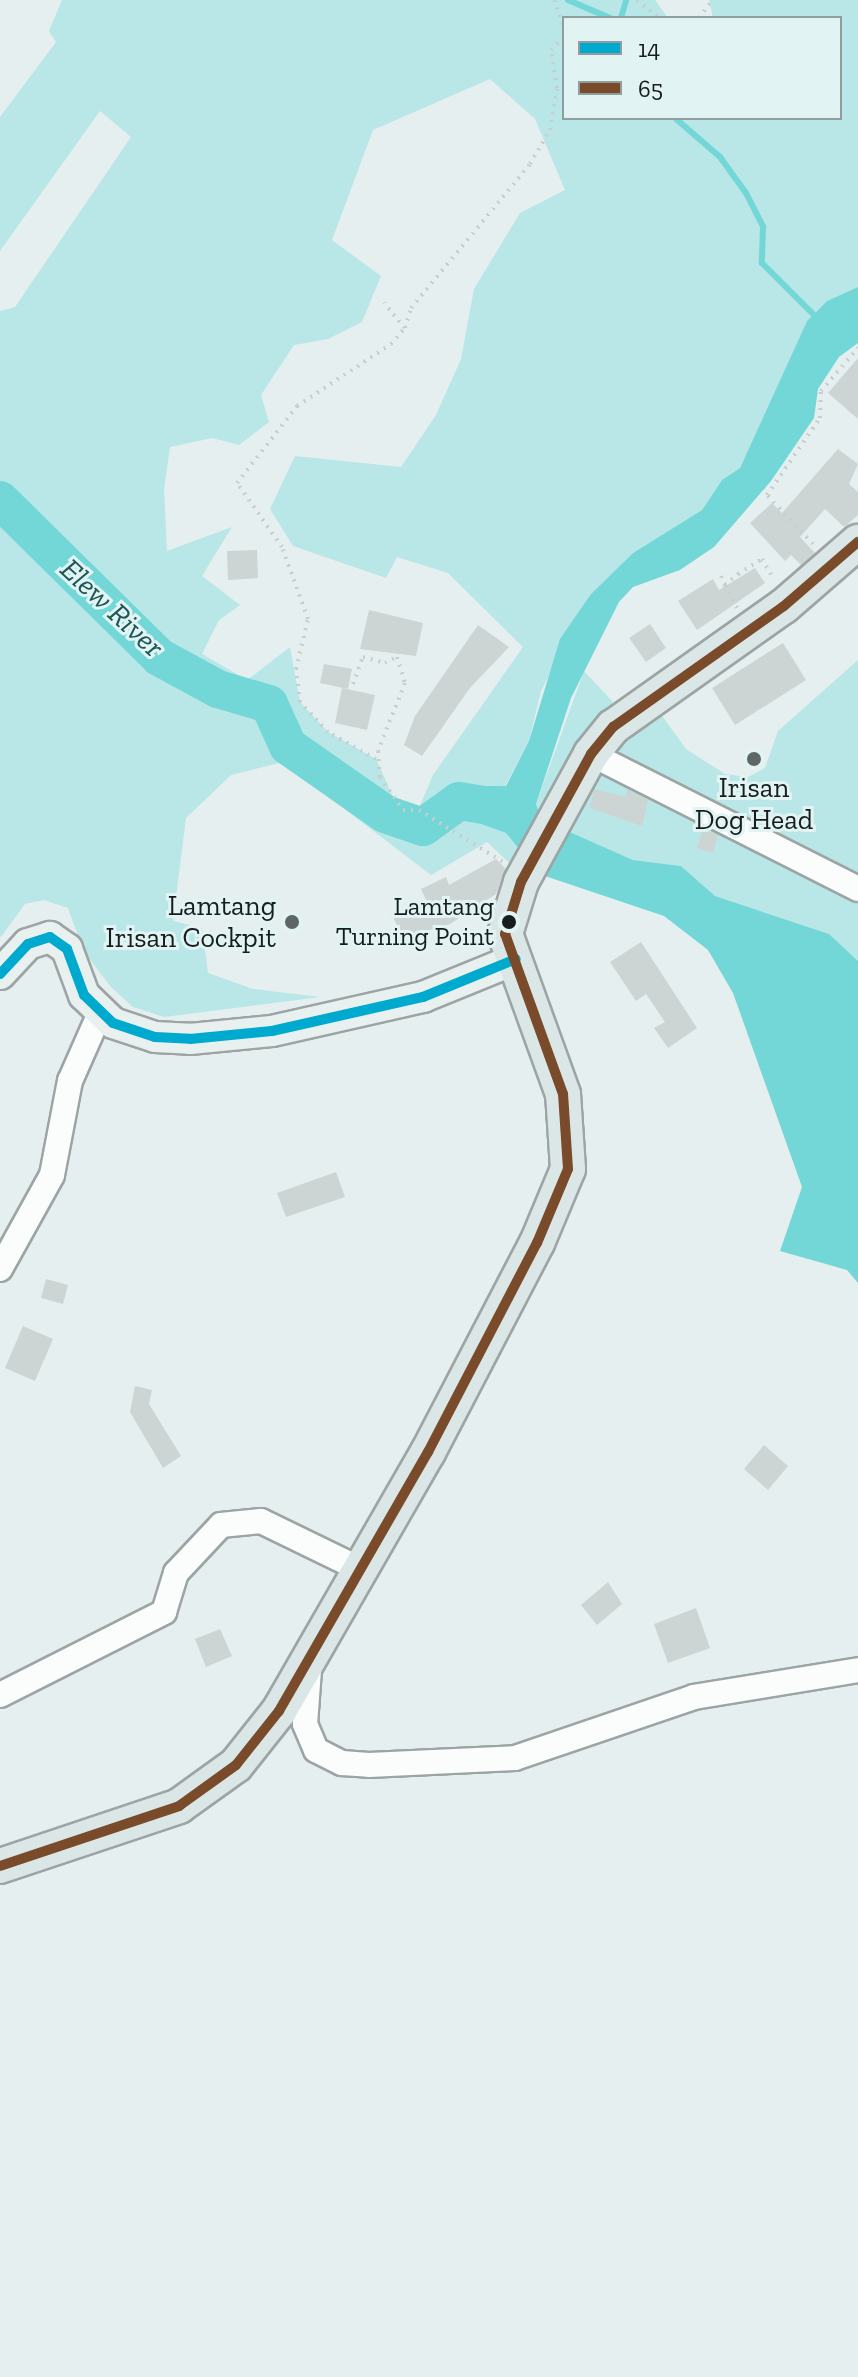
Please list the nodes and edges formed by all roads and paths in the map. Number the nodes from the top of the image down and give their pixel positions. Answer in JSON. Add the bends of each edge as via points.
{"nodes":[{"id":1,"x":554,"y":0,"type":"edge"},
{"id":2,"x":637,"y":0,"type":"edge"},
{"id":3,"x":657,"y":16,"type":"edge"},
{"id":4,"x":562,"y":22,"type":"edge"},
{"id":5,"x":562,"y":39,"type":"edge"},
{"id":6,"x":384,"y":303,"type":"dead end"},
{"id":7,"x":405,"y":328,"type":"junction"},
{"id":8,"x":858,"y":348,"type":"edge"},
{"id":9,"x":858,"y":542,"type":"edge"},
{"id":10,"x":824,"y":556,"type":"dead end"},
{"id":11,"x":721,"y":576,"type":"dead end"},
{"id":12,"x":725,"y":585,"type":"junction"},
{"id":13,"x":763,"y":585,"type":"dead end"},
{"id":14,"x":732,"y":600,"type":"dead end"},
{"id":15,"x":353,"y":684,"type":"dead end"},
{"id":16,"x":591,"y":754,"type":"junction"},
{"id":17,"x":376,"y":759,"type":"junction"},
{"id":18,"x":519,"y":868,"type":"junction"},
{"id":19,"x":858,"y":889,"type":"edge"},
{"id":20,"x":516,"y":959,"type":"junction"},
{"id":21,"x":0,"y":974,"type":"edge"},
{"id":22,"x":100,"y":1013,"type":"junction"},
{"id":23,"x":0,"y":1269,"type":"edge"},
{"id":24,"x":362,"y":1570,"type":"junction"},
{"id":25,"x":310,"y":1656,"type":"junction"},
{"id":26,"x":858,"y":1670,"type":"edge"},
{"id":27,"x":0,"y":1695,"type":"edge"},
{"id":28,"x":0,"y":1866,"type":"edge"}],
"edges":[{"from":1,"to":4,"type":"path"},
{"from":2,"to":3,"type":"path"},
{"from":5,"to":7,"type":"path","via":[[551,50],[557,88],[550,130],[530,164],[411,308]]},
{"from":6,"to":7,"type":"path"},
{"from":7,"to":17,"type":"path","via":[[391,344],[297,406],[237,483],[282,547],[308,619],[296,669],[300,702],[328,732]]},
{"from":8,"to":10,"type":"path","via":[[821,391],[820,418],[767,495]]},
{"from":9,"to":16,"type":"highway","via":[[731,646],[635,708]]},
{"from":11,"to":12,"type":"path"},
{"from":12,"to":13,"type":"path","via":[[762,559],[774,576]]},
{"from":12,"to":14,"type":"path"},
{"from":15,"to":17,"type":"path","via":[[363,657],[385,663],[397,657],[406,674]]},
{"from":16,"to":18,"type":"highway"},
{"from":16,"to":19,"type":"street"},
{"from":17,"to":18,"type":"path","via":[[403,810],[428,817]]},
{"from":18,"to":20,"type":"highway","via":[[505,934]]},
{"from":20,"to":22,"type":"main road","via":[[423,997],[272,1031],[155,1037]]},
{"from":20,"to":24,"type":"highway","via":[[563,1094],[568,1169],[517,1284]]},
{"from":21,"to":22,"type":"main road","via":[[28,944],[50,937],[67,949],[84,995]]},
{"from":22,"to":23,"type":"street","via":[[70,1081],[52,1175]]},
{"from":24,"to":25,"type":"highway"},
{"from":24,"to":27,"type":"street","via":[[261,1521],[221,1525],[176,1573],[164,1612]]},
{"from":25,"to":26,"type":"street","via":[[304,1705],[309,1739],[327,1759],[369,1765],[515,1758],[694,1697]]},
{"from":25,"to":28,"type":"highway","via":[[256,1743],[207,1788],[139,1822]]}]}
